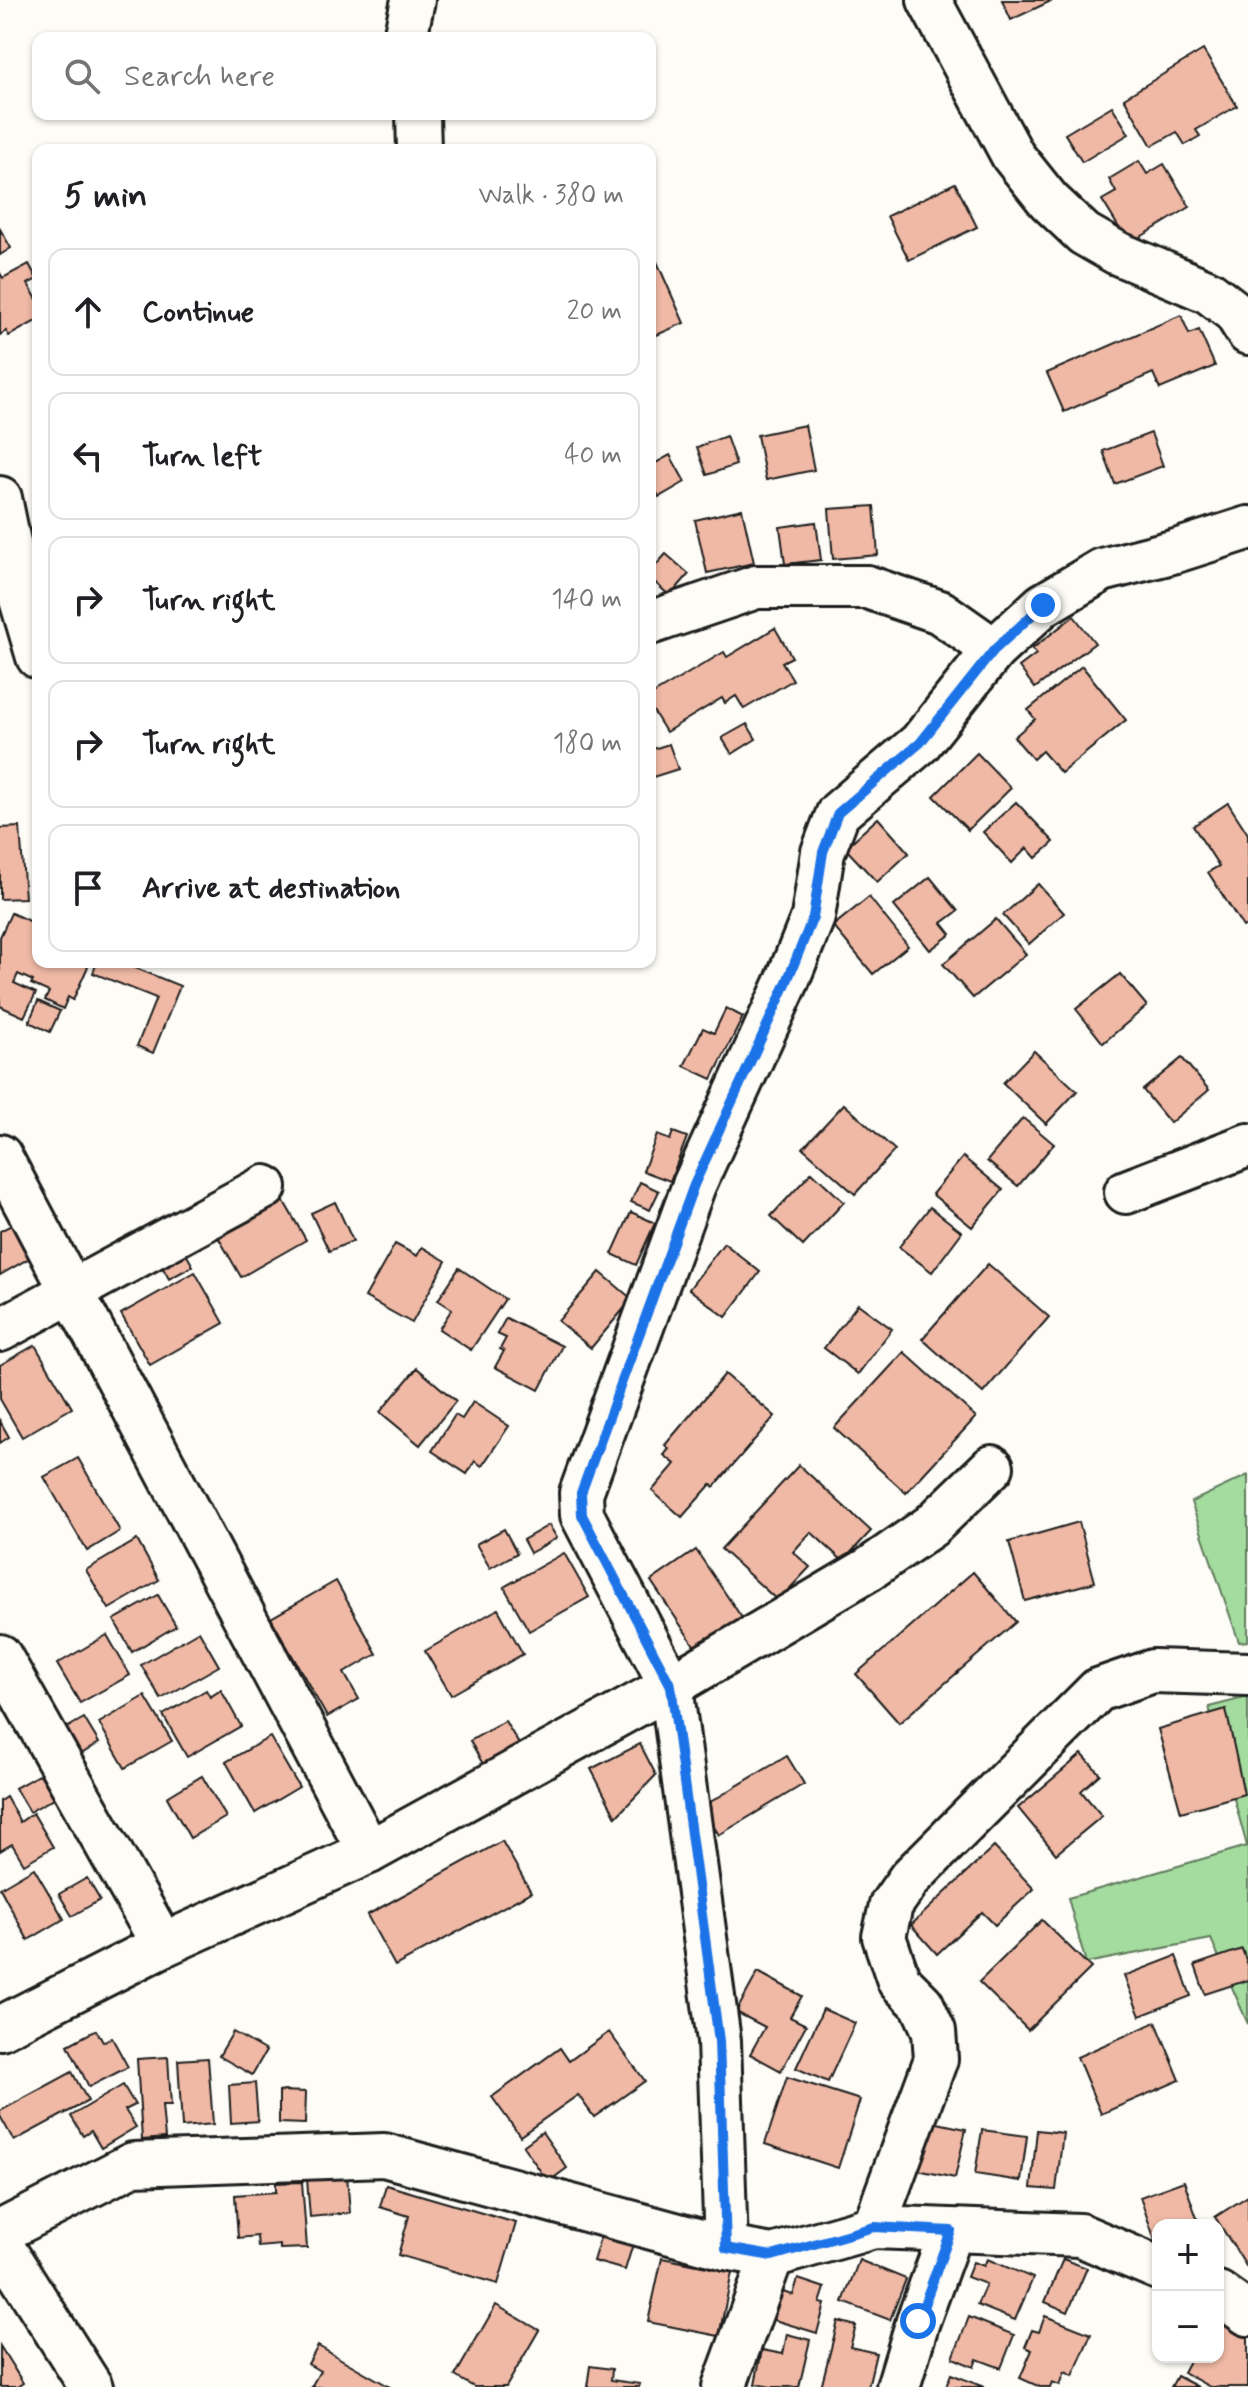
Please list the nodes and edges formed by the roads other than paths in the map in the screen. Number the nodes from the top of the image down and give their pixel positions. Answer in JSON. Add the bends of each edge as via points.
{"nodes":[{"id":1,"x":413,"y":0,"type":"edge"},
{"id":2,"x":929,"y":0,"type":"edge"},
{"id":3,"x":406,"y":32,"type":"edge"},
{"id":4,"x":418,"y":120,"type":"edge"},
{"id":5,"x":419,"y":144,"type":"edge"},
{"id":6,"x":1248,"y":333,"type":"edge"},
{"id":7,"x":0,"y":498,"type":"edge"},
{"id":8,"x":1248,"y":528,"type":"edge"},
{"id":9,"x":10,"y":602,"type":"edge"},
{"id":10,"x":656,"y":621,"type":"edge"},
{"id":11,"x":32,"y":645,"type":"edge"},
{"id":12,"x":994,"y":650,"type":"junction"},
{"id":13,"x":1248,"y":1145,"type":"edge"},
{"id":14,"x":0,"y":1156,"type":"edge"},
{"id":15,"x":265,"y":1187,"type":"dead end"},
{"id":16,"x":1126,"y":1192,"type":"dead end"},
{"id":17,"x":71,"y":1292,"type":"junction"},
{"id":18,"x":0,"y":1330,"type":"edge"},
{"id":19,"x":992,"y":1467,"type":"dead end"},
{"id":20,"x":0,"y":1656,"type":"edge"},
{"id":21,"x":1248,"y":1674,"type":"edge"},
{"id":22,"x":671,"y":1686,"type":"junction"},
{"id":23,"x":369,"y":1852,"type":"junction"},
{"id":24,"x":163,"y":1945,"type":"junction"},
{"id":25,"x":0,"y":2028,"type":"edge"},
{"id":26,"x":874,"y":2227,"type":"junction"},
{"id":27,"x":951,"y":2231,"type":"junction"},
{"id":28,"x":0,"y":2232,"type":"edge"},
{"id":29,"x":0,"y":2243,"type":"edge"},
{"id":30,"x":726,"y":2248,"type":"junction"},
{"id":31,"x":772,"y":2256,"type":"junction"},
{"id":32,"x":1152,"y":2265,"type":"edge"},
{"id":33,"x":1224,"y":2297,"type":"edge"},
{"id":34,"x":1248,"y":2314,"type":"edge"},
{"id":35,"x":91,"y":2387,"type":"edge"},
{"id":36,"x":724,"y":2387,"type":"edge"},
{"id":37,"x":898,"y":2387,"type":"edge"}],
"edges":[{"from":1,"to":3,"type":"street"},
{"from":2,"to":6,"type":"street","via":[[1013,156],[1049,201],[1084,234],[1117,253],[1209,292],[1235,312]]},
{"from":4,"to":5,"type":"street"},
{"from":7,"to":9,"type":"street"},
{"from":8,"to":12,"type":"street","via":[[1102,570],[1043,605]]},
{"from":9,"to":11,"type":"street"},
{"from":10,"to":12,"type":"street","via":[[756,587],[867,587],[940,612]]},
{"from":12,"to":22,"type":"street","via":[[920,743],[838,813],[823,852],[813,917],[694,1185],[581,1493],[582,1515]]},
{"from":13,"to":16,"type":"street"},
{"from":14,"to":17,"type":"street"},
{"from":15,"to":17,"type":"street"},
{"from":17,"to":18,"type":"street"},
{"from":17,"to":23,"type":"street"},
{"from":19,"to":22,"type":"street","via":[[931,1526],[869,1569]]},
{"from":20,"to":24,"type":"street"},
{"from":21,"to":26,"type":"street","via":[[1153,1671],[1098,1690],[910,1878],[891,1905],[884,1937],[899,1981],[922,2004],[934,2031],[936,2059]]},
{"from":22,"to":23,"type":"street"},
{"from":22,"to":30,"type":"street","via":[[719,2041]]},
{"from":23,"to":24,"type":"street"},
{"from":24,"to":25,"type":"street"},
{"from":26,"to":27,"type":"street"},
{"from":26,"to":31,"type":"street"},
{"from":27,"to":32,"type":"street","via":[[1080,2235]]},
{"from":27,"to":37,"type":"street"},
{"from":28,"to":30,"type":"street","via":[[133,2164],[384,2155]]},
{"from":29,"to":35,"type":"street"},
{"from":30,"to":31,"type":"street"},
{"from":31,"to":36,"type":"street"},
{"from":33,"to":34,"type":"street"}]}
